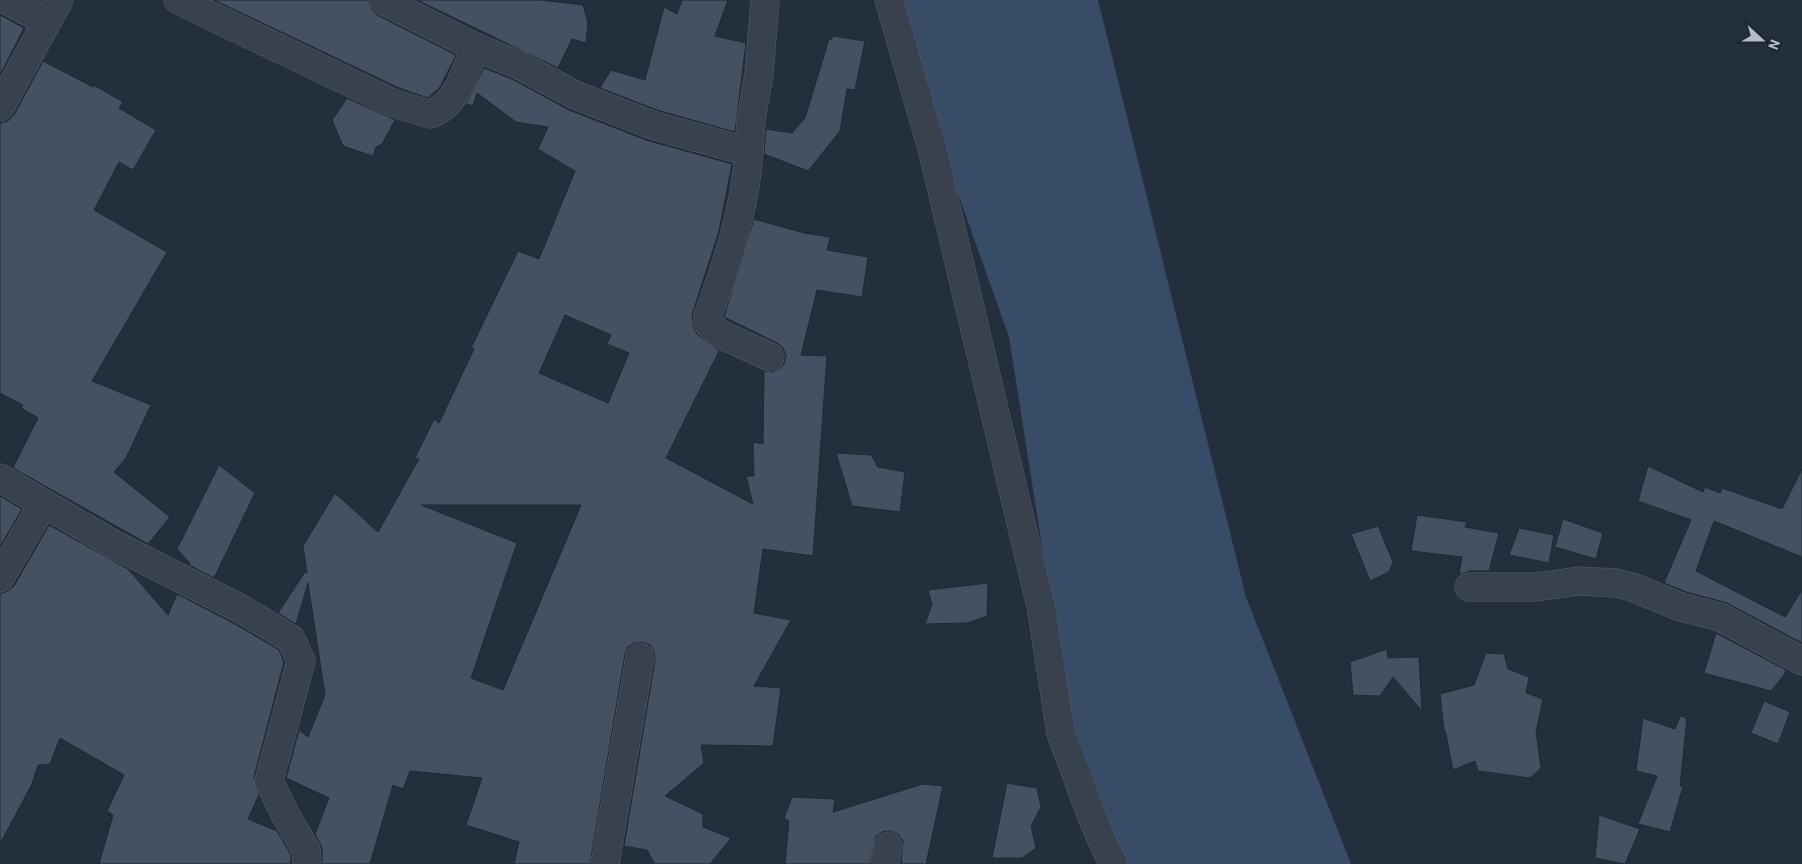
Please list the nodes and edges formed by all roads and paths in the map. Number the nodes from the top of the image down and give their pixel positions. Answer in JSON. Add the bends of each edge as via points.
{"nodes":[{"id":1,"x":6,"y":0,"type":"edge"},
{"id":2,"x":178,"y":0,"type":"edge"},
{"id":3,"x":765,"y":0,"type":"edge"},
{"id":4,"x":889,"y":0,"type":"edge"},
{"id":5,"x":384,"y":2,"type":"dead end"},
{"id":6,"x":53,"y":11,"type":"edge"},
{"id":7,"x":475,"y":47,"type":"junction"},
{"id":8,"x":0,"y":107,"type":"edge"},
{"id":9,"x":749,"y":152,"type":"junction"},
{"id":10,"x":770,"y":357,"type":"dead end"},
{"id":11,"x":0,"y":478,"type":"edge"},
{"id":12,"x":43,"y":504,"type":"junction"},
{"id":13,"x":0,"y":578,"type":"edge"},
{"id":14,"x":1469,"y":587,"type":"dead end"},
{"id":15,"x":640,"y":657,"type":"dead end"},
{"id":16,"x":1802,"y":661,"type":"edge"},
{"id":17,"x":307,"y":864,"type":"edge"},
{"id":18,"x":605,"y":864,"type":"edge"},
{"id":19,"x":1113,"y":864,"type":"edge"}],
"edges":[{"from":1,"to":6,"type":"street"},
{"from":2,"to":7,"type":"street","via":[[393,103],[429,114],[443,108],[467,69]]},
{"from":3,"to":9,"type":"street"},
{"from":4,"to":19,"type":"street","via":[[932,148],[1041,607],[1061,733]]},
{"from":5,"to":7,"type":"street"},
{"from":6,"to":8,"type":"street"},
{"from":7,"to":9,"type":"street","via":[[519,65],[575,95],[652,125]]},
{"from":9,"to":10,"type":"street","via":[[735,236],[708,323],[720,334]]},
{"from":11,"to":12,"type":"street"},
{"from":12,"to":13,"type":"street"},
{"from":12,"to":17,"type":"street","via":[[115,545],[243,610],[291,639],[301,661],[269,782],[306,850]]},
{"from":14,"to":16,"type":"street","via":[[1536,588],[1579,581],[1616,583],[1681,607],[1720,617]]},
{"from":15,"to":18,"type":"street"}]}
